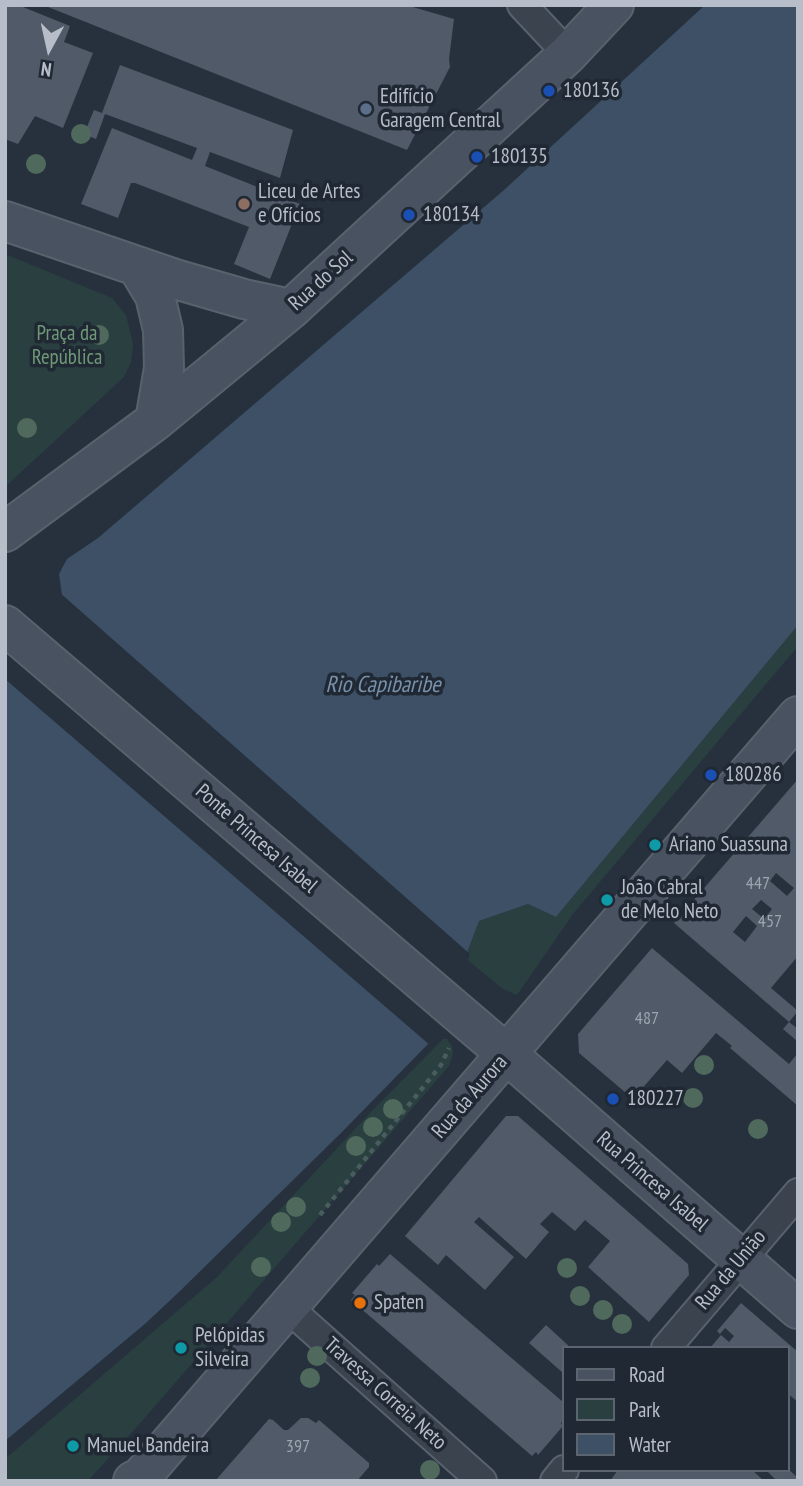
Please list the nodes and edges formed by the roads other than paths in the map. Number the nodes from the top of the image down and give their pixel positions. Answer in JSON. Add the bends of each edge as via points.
{"nodes":[{"id":1,"x":522,"y":5,"type":"edge"},
{"id":2,"x":614,"y":5,"type":"edge"},
{"id":3,"x":568,"y":54,"type":"junction"},
{"id":4,"x":5,"y":221,"type":"edge"},
{"id":5,"x":137,"y":266,"type":"junction"},
{"id":6,"x":291,"y":309,"type":"junction"},
{"id":7,"x":155,"y":421,"type":"junction"},
{"id":8,"x":5,"y":531,"type":"edge"},
{"id":9,"x":5,"y":625,"type":"edge"},
{"id":10,"x":798,"y":716,"type":"edge"},
{"id":11,"x":459,"y":1013,"type":"junction"},
{"id":12,"x":507,"y":1055,"type":"junction"},
{"id":13,"x":460,"y":1109,"type":"junction"},
{"id":14,"x":798,"y":1193,"type":"edge"},
{"id":15,"x":740,"y":1259,"type":"junction"},
{"id":16,"x":287,"y":1307,"type":"junction"},
{"id":17,"x":798,"y":1309,"type":"edge"},
{"id":18,"x":668,"y":1346,"type":"edge"},
{"id":19,"x":138,"y":1479,"type":"edge"},
{"id":20,"x":482,"y":1481,"type":"edge"}],
"edges":[{"from":1,"to":3,"type":"street"},
{"from":2,"to":3,"type":"main road","name":"Rua do Sol"},
{"from":3,"to":6,"type":"main road","name":"Rua do Sol"},
{"from":4,"to":5,"type":"main road"},
{"from":5,"to":6,"type":"main road"},
{"from":5,"to":7,"type":"main road","via":[[155,296],[163,330],[164,368]]},
{"from":6,"to":7,"type":"main road","name":"Rua do Sol"},
{"from":7,"to":8,"type":"main road","name":"Rua do Sol"},
{"from":9,"to":11,"type":"main road","name":"Ponte Princesa Isabel"},
{"from":10,"to":12,"type":"main road","name":"Rua da Aurora"},
{"from":11,"to":12,"type":"main road","name":"Ponte Princesa Isabel"},
{"from":11,"to":13,"type":"main road","via":[[468,1047]]},
{"from":12,"to":13,"type":"main road","name":"Rua da Aurora"},
{"from":12,"to":15,"type":"main road","name":"Rua Princesa Isabel"},
{"from":13,"to":16,"type":"main road","name":"Rua da Aurora"},
{"from":14,"to":15,"type":"street","name":"Rua da União"},
{"from":15,"to":17,"type":"main road","name":"Rua Princesa Isabel"},
{"from":15,"to":18,"type":"street","name":"Rua da União"},
{"from":16,"to":19,"type":"main road","name":"Rua da Aurora"},
{"from":16,"to":20,"type":"street","name":"Travessa Correia Neto"}]}
